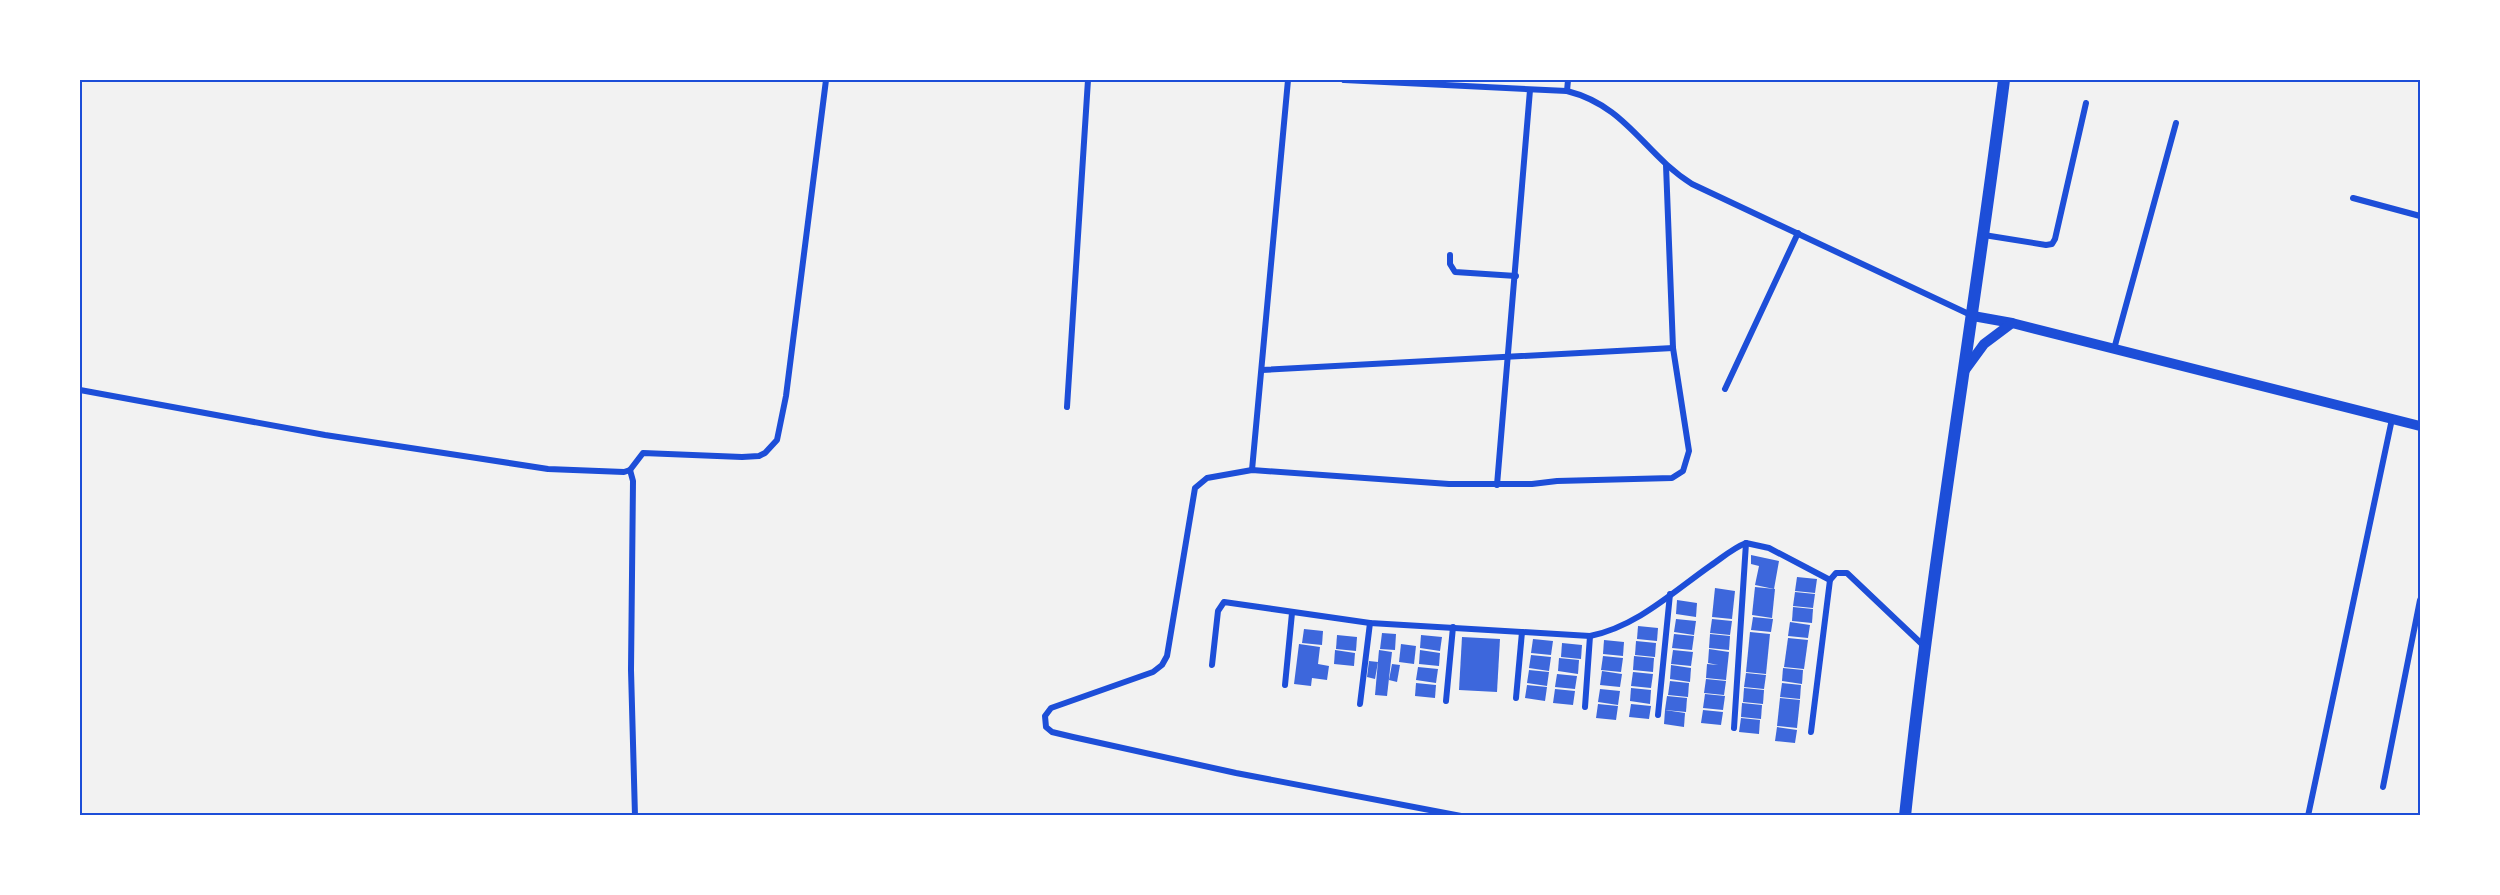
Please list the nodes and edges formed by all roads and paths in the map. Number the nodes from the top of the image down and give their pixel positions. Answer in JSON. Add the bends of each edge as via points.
{"nodes":[{"id":1,"x":826,"y":80,"type":"edge"},
{"id":2,"x":1088,"y":80,"type":"edge"},
{"id":3,"x":1288,"y":80,"type":"edge"},
{"id":4,"x":1344,"y":80,"type":"edge"},
{"id":5,"x":1568,"y":80,"type":"edge"},
{"id":6,"x":2004,"y":80,"type":"edge"},
{"id":7,"x":1530,"y":90,"type":"junction"},
{"id":8,"x":1567,"y":91,"type":"junction"},
{"id":9,"x":2086,"y":103,"type":"dead end"},
{"id":10,"x":2176,"y":123,"type":"dead end"},
{"id":11,"x":1666,"y":165,"type":"junction"},
{"id":12,"x":2353,"y":198,"type":"dead end"},
{"id":13,"x":2421,"y":216,"type":"edge"},
{"id":14,"x":1798,"y":233,"type":"junction"},
{"id":15,"x":1984,"y":235,"type":"junction"},
{"id":16,"x":1450,"y":255,"type":"dead end"},
{"id":17,"x":1516,"y":276,"type":"junction"},
{"id":18,"x":1973,"y":316,"type":"junction"},
{"id":19,"x":2012,"y":323,"type":"junction"},
{"id":20,"x":1673,"y":348,"type":"junction"},
{"id":21,"x":2114,"y":350,"type":"junction"},
{"id":22,"x":1509,"y":358,"type":"junction"},
{"id":23,"x":1262,"y":370,"type":"junction"},
{"id":24,"x":1965,"y":370,"type":"junction"},
{"id":25,"x":1725,"y":389,"type":"dead end"},
{"id":26,"x":80,"y":390,"type":"edge"},
{"id":27,"x":1067,"y":407,"type":"dead end"},
{"id":28,"x":2392,"y":419,"type":"junction"},
{"id":29,"x":2421,"y":426,"type":"edge"},
{"id":30,"x":631,"y":468,"type":"junction"},
{"id":31,"x":1252,"y":470,"type":"junction"},
{"id":32,"x":1497,"y":485,"type":"junction"},
{"id":33,"x":1746,"y":543,"type":"junction"},
{"id":34,"x":1830,"y":580,"type":"junction"},
{"id":35,"x":1670,"y":594,"type":"junction"},
{"id":36,"x":2421,"y":600,"type":"edge"},
{"id":37,"x":1292,"y":613,"type":"junction"},
{"id":38,"x":1370,"y":623,"type":"junction"},
{"id":39,"x":1453,"y":627,"type":"junction"},
{"id":40,"x":1522,"y":632,"type":"junction"},
{"id":41,"x":1590,"y":636,"type":"junction"},
{"id":42,"x":1925,"y":647,"type":"junction"},
{"id":43,"x":1212,"y":665,"type":"dead end"},
{"id":44,"x":1286,"y":685,"type":"dead end"},
{"id":45,"x":1516,"y":698,"type":"dead end"},
{"id":46,"x":1446,"y":701,"type":"dead end"},
{"id":47,"x":1360,"y":704,"type":"dead end"},
{"id":48,"x":1585,"y":707,"type":"dead end"},
{"id":49,"x":1658,"y":715,"type":"dead end"},
{"id":50,"x":1734,"y":728,"type":"dead end"},
{"id":51,"x":1810,"y":732,"type":"dead end"},
{"id":52,"x":2383,"y":787,"type":"dead end"},
{"id":53,"x":635,"y":816,"type":"edge"},
{"id":54,"x":1461,"y":816,"type":"edge"},
{"id":55,"x":1905,"y":816,"type":"edge"},
{"id":56,"x":2308,"y":816,"type":"edge"}],
"edges":[{"from":1,"to":30,"type":"street","via":[[777,440],[759,456],[648,453],[637,458]]},
{"from":2,"to":27,"type":"street"},
{"from":3,"to":23,"type":"street"},
{"from":4,"to":7,"type":"street"},
{"from":5,"to":8,"type":"street"},
{"from":6,"to":15,"type":"main road"},
{"from":7,"to":8,"type":"street"},
{"from":7,"to":17,"type":"street"},
{"from":8,"to":11,"type":"street","via":[[1618,115]]},
{"from":9,"to":15,"type":"street","via":[[2052,244]]},
{"from":10,"to":21,"type":"street"},
{"from":11,"to":14,"type":"street","via":[[1717,197]]},
{"from":11,"to":20,"type":"street"},
{"from":12,"to":13,"type":"street"},
{"from":14,"to":18,"type":"street"},
{"from":14,"to":25,"type":"street"},
{"from":15,"to":18,"type":"main road"},
{"from":16,"to":17,"type":"street","via":[[1455,272]]},
{"from":17,"to":22,"type":"street"},
{"from":18,"to":19,"type":"street"},
{"from":18,"to":24,"type":"main road"},
{"from":19,"to":21,"type":"street"},
{"from":19,"to":24,"type":"street","via":[[1984,344]]},
{"from":20,"to":22,"type":"street"},
{"from":20,"to":32,"type":"street","via":[[1689,441],[1683,471],[1672,478]]},
{"from":21,"to":28,"type":"street"},
{"from":22,"to":23,"type":"street"},
{"from":22,"to":32,"type":"street"},
{"from":23,"to":31,"type":"street"},
{"from":24,"to":42,"type":"main road"},
{"from":26,"to":30,"type":"street","via":[[325,435],[548,469],[615,473]]},
{"from":28,"to":29,"type":"street"},
{"from":28,"to":56,"type":"street"},
{"from":30,"to":53,"type":"street"},
{"from":31,"to":32,"type":"street"},
{"from":31,"to":54,"type":"street","via":[[1207,478],[1196,488],[1167,656],[1162,665],[1153,672],[1051,708],[1045,716],[1046,727],[1052,732],[1236,773]]},
{"from":33,"to":34,"type":"street","via":[[1769,548]]},
{"from":33,"to":35,"type":"street"},
{"from":33,"to":50,"type":"street"},
{"from":34,"to":42,"type":"street","via":[[1836,573],[1847,573]]},
{"from":34,"to":51,"type":"street"},
{"from":35,"to":41,"type":"street","via":[[1620,627]]},
{"from":35,"to":49,"type":"street"},
{"from":36,"to":52,"type":"street"},
{"from":37,"to":38,"type":"street"},
{"from":37,"to":43,"type":"street","via":[[1224,602],[1218,611]]},
{"from":37,"to":44,"type":"street"},
{"from":38,"to":39,"type":"street"},
{"from":38,"to":47,"type":"street"},
{"from":39,"to":40,"type":"street"},
{"from":39,"to":46,"type":"street"},
{"from":40,"to":41,"type":"street"},
{"from":40,"to":45,"type":"street"},
{"from":41,"to":48,"type":"street"},
{"from":42,"to":55,"type":"main road"}]}
